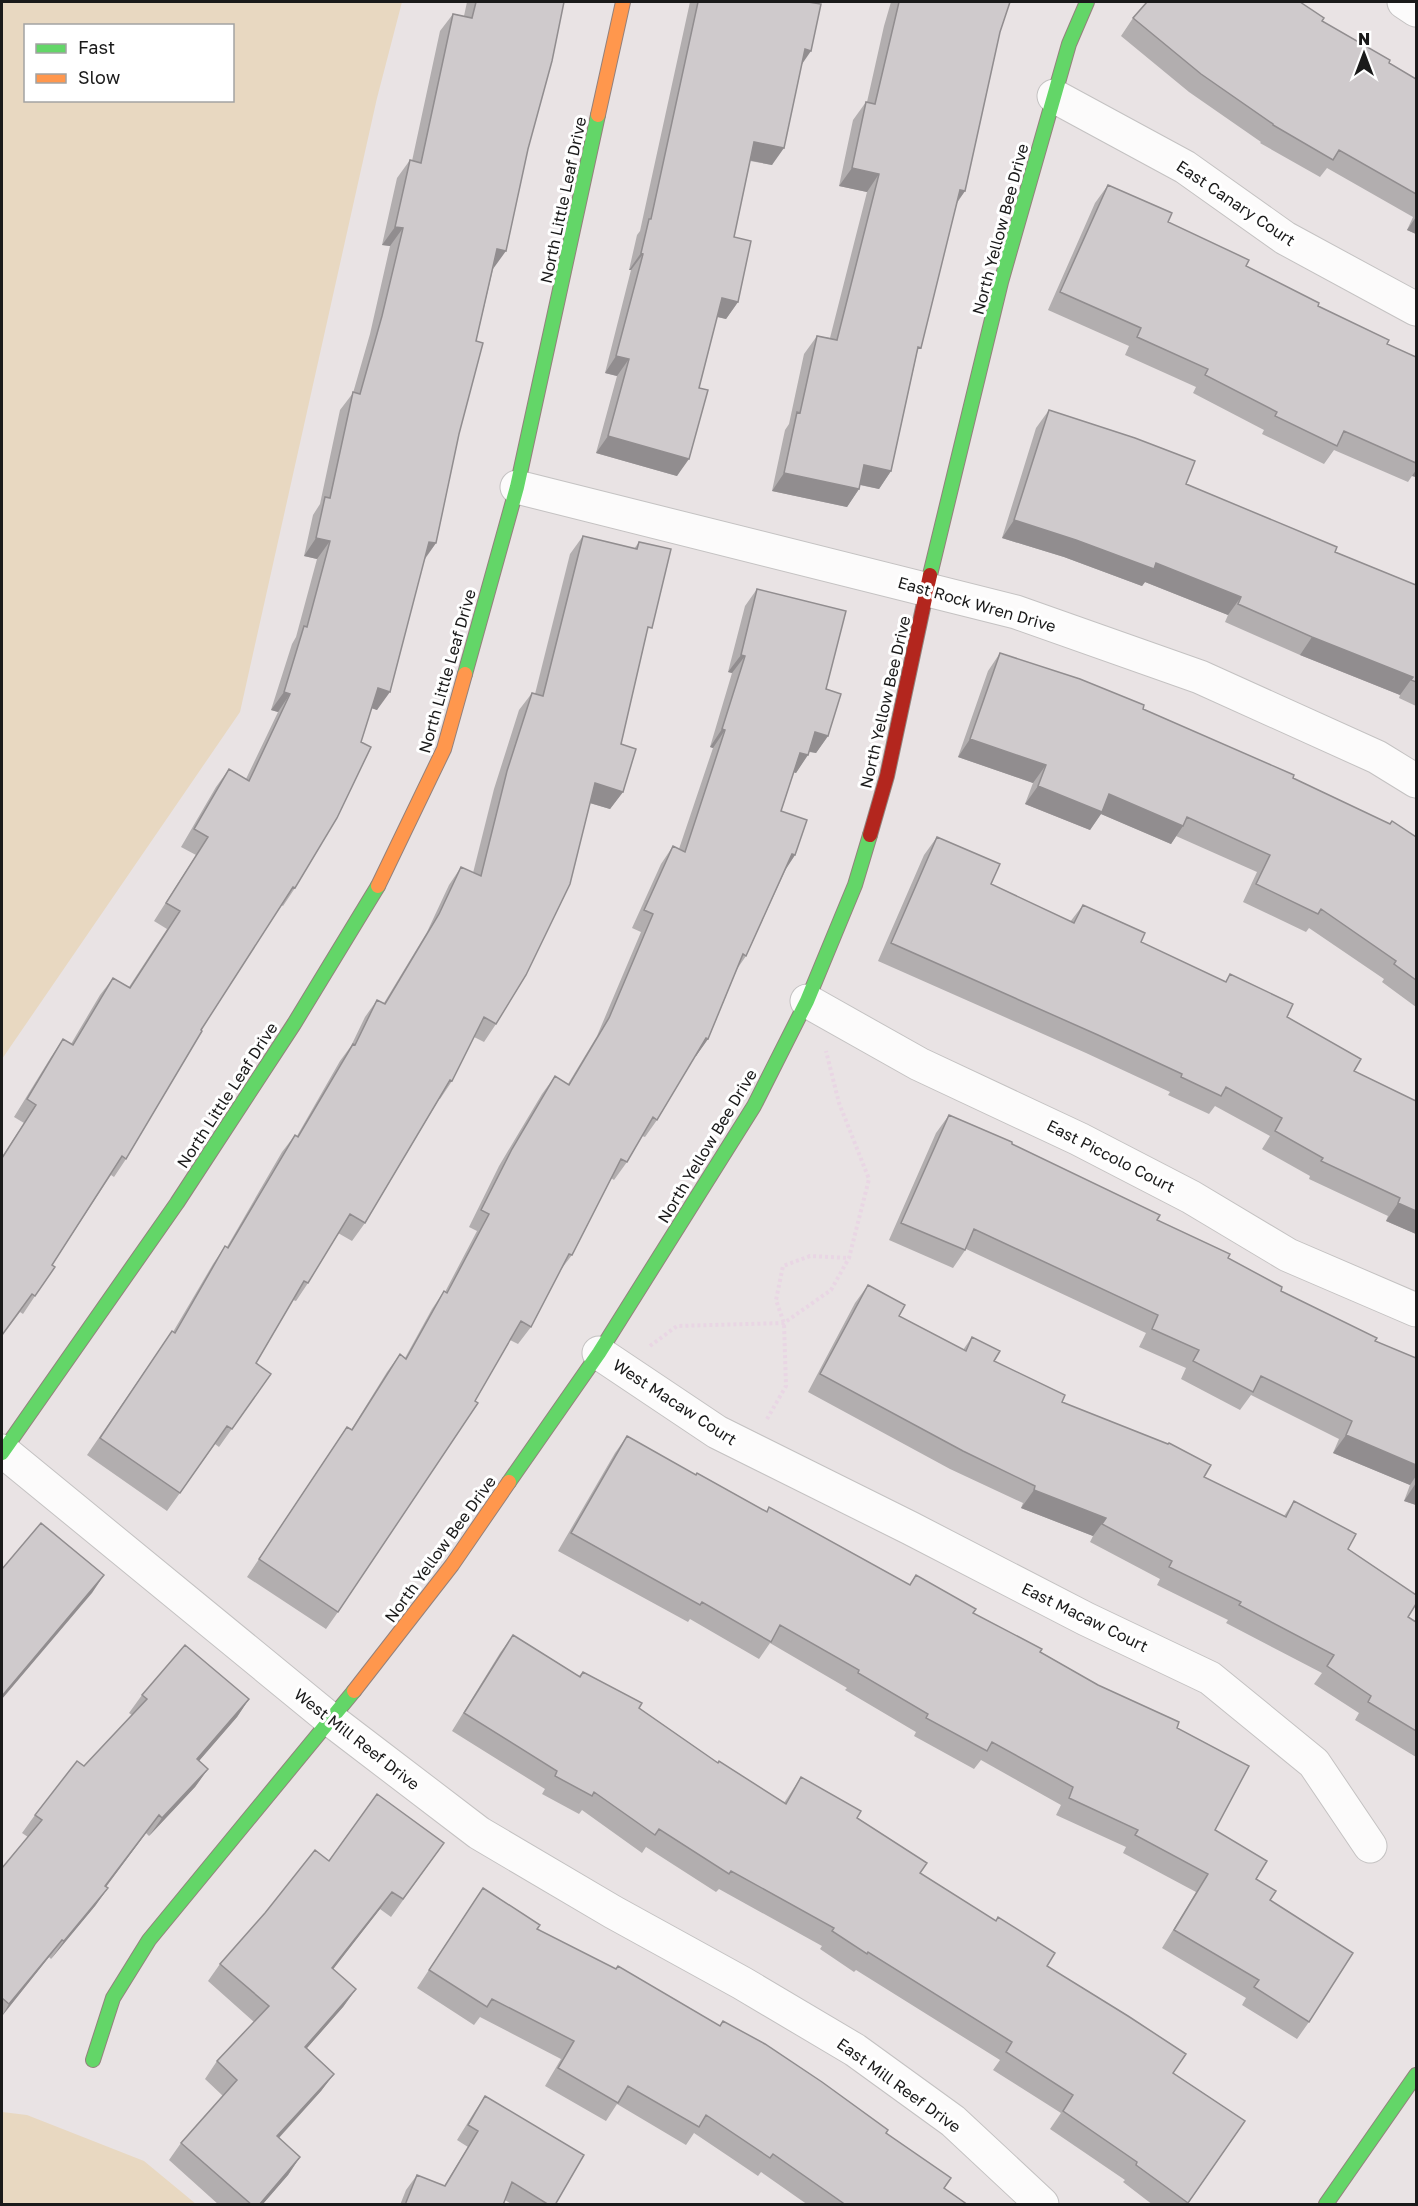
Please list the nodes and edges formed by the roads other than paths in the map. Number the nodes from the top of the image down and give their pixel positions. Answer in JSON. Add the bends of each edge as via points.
{"nodes":[{"id":1,"x":623,"y":2,"type":"edge"},
{"id":2,"x":1087,"y":2,"type":"edge"},
{"id":3,"x":1404,"y":2,"type":"edge"},
{"id":4,"x":1416,"y":10,"type":"edge"},
{"id":5,"x":1054,"y":96,"type":"junction"},
{"id":6,"x":1416,"y":309,"type":"edge"},
{"id":7,"x":517,"y":487,"type":"junction"},
{"id":8,"x":927,"y":589,"type":"junction"},
{"id":9,"x":1416,"y":781,"type":"edge"},
{"id":10,"x":807,"y":1001,"type":"junction"},
{"id":11,"x":1416,"y":1310,"type":"edge"},
{"id":12,"x":599,"y":1353,"type":"junction"},
{"id":13,"x":751,"y":1449,"type":"joint"},
{"id":14,"x":2,"y":1452,"type":"edge"},
{"id":15,"x":331,"y":1720,"type":"junction"},
{"id":16,"x":1370,"y":1846,"type":"dead end"},
{"id":17,"x":742,"y":1983,"type":"joint"},
{"id":18,"x":93,"y":2060,"type":"dead end"},
{"id":19,"x":1416,"y":2075,"type":"edge"},
{"id":20,"x":1042,"y":2205,"type":"edge"},
{"id":21,"x":1326,"y":2205,"type":"edge"}],
"edges":[{"from":1,"to":7,"type":"street","name":"North Little Leaf Drive"},
{"from":2,"to":5,"type":"street","name":"North Yellow Bee Drive","via":[[1069,44]]},
{"from":3,"to":4,"type":"street"},
{"from":5,"to":6,"type":"street","name":"East Canary Court","via":[[1185,167],[1285,238]]},
{"from":5,"to":8,"type":"street","name":"North Yellow Bee Drive","via":[[1001,282]]},
{"from":7,"to":8,"type":"street","name":"East Rock Wren Drive"},
{"from":7,"to":14,"type":"street","name":"North Little Leaf Drive","via":[[444,749],[386,874],[183,1193]]},
{"from":8,"to":9,"type":"street","name":"East Rock Wren Drive","via":[[1016,612],[1200,677],[1377,757]]},
{"from":8,"to":10,"type":"street","name":"North Yellow Bee Drive","via":[[884,787],[855,885]]},
{"from":10,"to":11,"type":"street","name":"East Piccolo Court","via":[[919,1064],[1079,1138],[1191,1197],[1288,1255]]},
{"from":10,"to":12,"type":"street","name":"North Yellow Bee Drive","via":[[754,1106]]},
{"from":12,"to":13,"type":"street","name":"West Macaw Court","via":[[717,1432]]},
{"from":12,"to":15,"type":"street","name":"North Yellow Bee Drive","via":[[452,1565]]},
{"from":13,"to":16,"type":"street","name":"East Macaw Court","via":[[1210,1678],[1314,1763]]},
{"from":14,"to":15,"type":"street","name":"West Mill Reef Drive"},
{"from":15,"to":17,"type":"street","name":"West Mill Reef Drive","via":[[479,1833]]},
{"from":15,"to":18,"type":"street","name":"North Yellow Bee Drive","via":[[149,1940],[113,1998]]},
{"from":17,"to":20,"type":"street","name":"East Mill Reef Drive","via":[[855,2050],[953,2121]]},
{"from":19,"to":21,"type":"street"}]}
